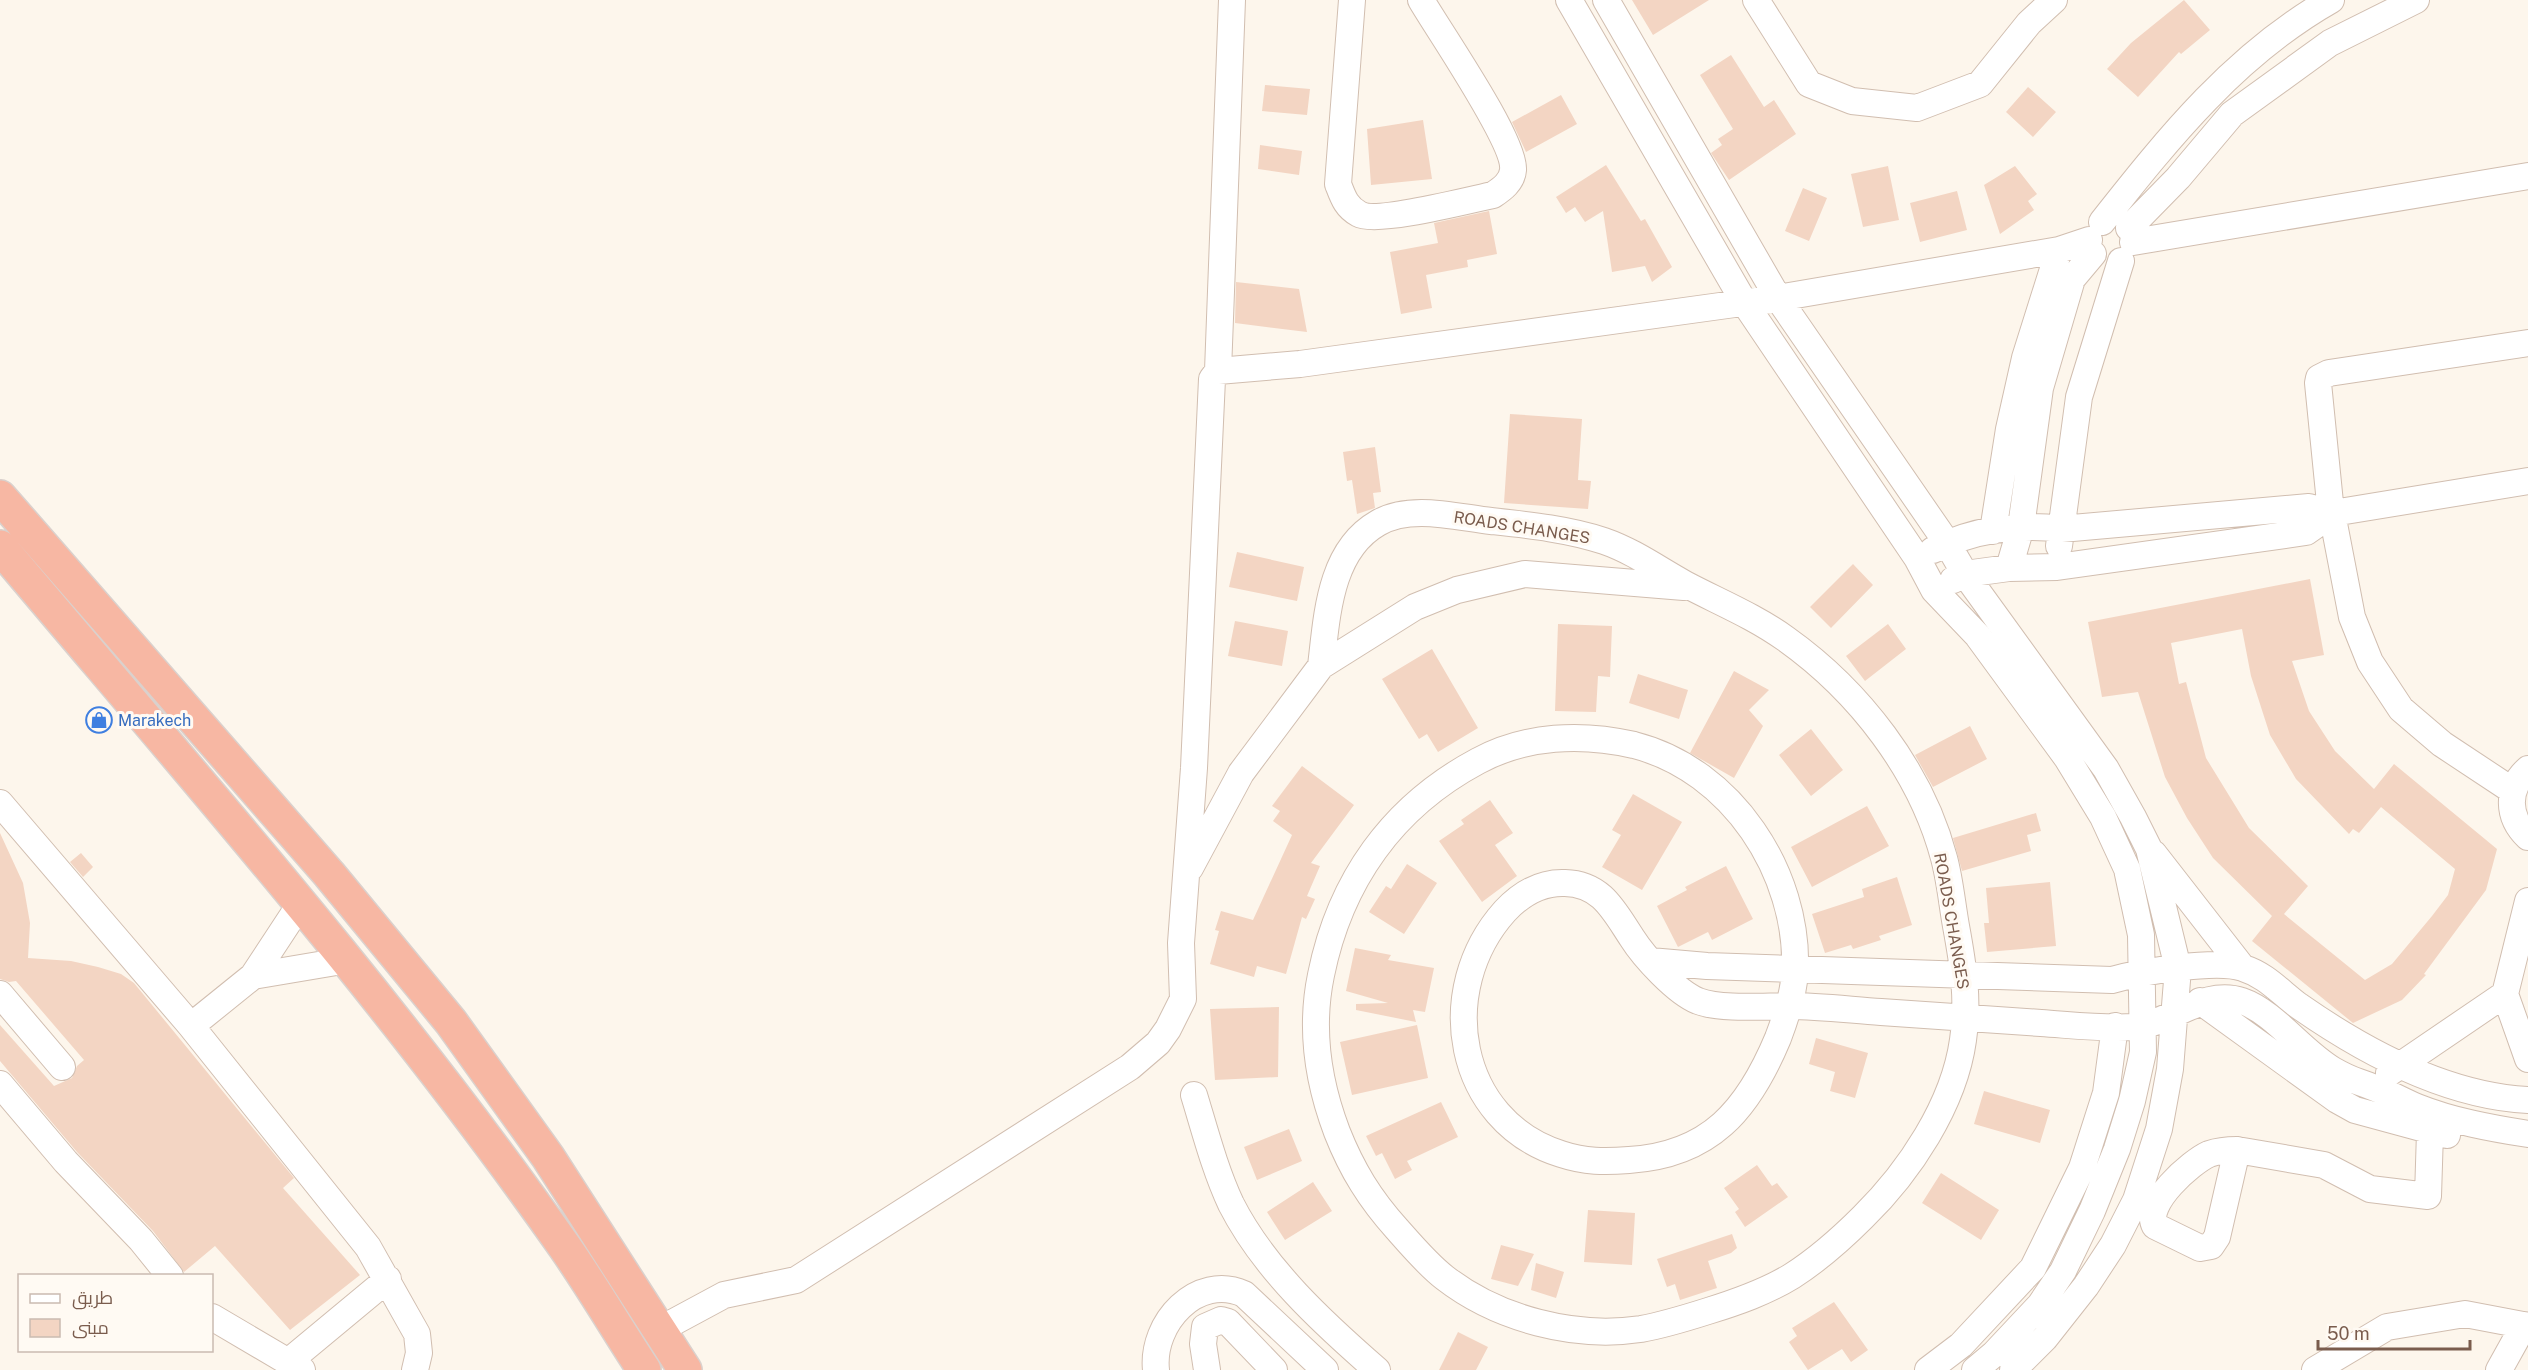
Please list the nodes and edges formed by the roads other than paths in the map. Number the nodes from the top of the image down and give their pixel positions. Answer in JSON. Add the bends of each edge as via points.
{"nodes":[{"id":1,"x":1232,"y":0,"type":"edge"},
{"id":2,"x":1352,"y":0,"type":"edge"},
{"id":3,"x":1421,"y":0,"type":"edge"},
{"id":4,"x":1569,"y":0,"type":"edge"},
{"id":5,"x":1605,"y":0,"type":"edge"},
{"id":6,"x":2054,"y":0,"type":"edge"},
{"id":7,"x":2331,"y":0,"type":"edge"},
{"id":8,"x":2416,"y":0,"type":"edge"},
{"id":9,"x":1759,"y":2,"type":"edge"},
{"id":10,"x":2026,"y":12,"type":"edge"},
{"id":11,"x":2528,"y":176,"type":"edge"},
{"id":12,"x":2095,"y":239,"type":"junction"},
{"id":13,"x":2127,"y":244,"type":"junction"},
{"id":14,"x":2059,"y":250,"type":"junction"},
{"id":15,"x":1778,"y":298,"type":"junction"},
{"id":16,"x":1744,"y":302,"type":"junction"},
{"id":17,"x":2528,"y":343,"type":"edge"},
{"id":18,"x":1218,"y":370,"type":"junction"},
{"id":19,"x":2528,"y":481,"type":"edge"},
{"id":20,"x":0,"y":497,"type":"edge"},
{"id":21,"x":2332,"y":513,"type":"junction"},
{"id":22,"x":2021,"y":527,"type":"junction"},
{"id":23,"x":2061,"y":529,"type":"junction"},
{"id":24,"x":1993,"y":531,"type":"junction"},
{"id":25,"x":1947,"y":543,"type":"junction"},
{"id":26,"x":0,"y":547,"type":"edge"},
{"id":27,"x":1917,"y":558,"type":"junction"},
{"id":28,"x":2057,"y":567,"type":"junction"},
{"id":29,"x":2009,"y":568,"type":"junction"},
{"id":30,"x":1965,"y":574,"type":"junction"},
{"id":31,"x":1693,"y":588,"type":"junction"},
{"id":32,"x":1934,"y":590,"type":"junction"},
{"id":33,"x":1321,"y":666,"type":"junction"},
{"id":34,"x":2528,"y":770,"type":"edge"},
{"id":35,"x":2513,"y":791,"type":"junction"},
{"id":36,"x":0,"y":804,"type":"edge"},
{"id":37,"x":2528,"y":837,"type":"edge"},
{"id":38,"x":2149,"y":849,"type":"junction"},
{"id":39,"x":1185,"y":877,"type":"junction"},
{"id":40,"x":2528,"y":901,"type":"edge"},
{"id":41,"x":301,"y":903,"type":"junction"},
{"id":42,"x":348,"y":960,"type":"junction"},
{"id":43,"x":1650,"y":961,"type":"junction"},
{"id":44,"x":1796,"y":967,"type":"junction"},
{"id":45,"x":2242,"y":967,"type":"junction"},
{"id":46,"x":2178,"y":968,"type":"junction"},
{"id":47,"x":2142,"y":971,"type":"junction"},
{"id":48,"x":253,"y":976,"type":"junction"},
{"id":49,"x":1965,"y":976,"type":"junction"},
{"id":50,"x":2505,"y":994,"type":"junction"},
{"id":51,"x":2200,"y":1001,"type":"junction"},
{"id":52,"x":1789,"y":1006,"type":"junction"},
{"id":53,"x":5,"y":1011,"type":"edge"},
{"id":54,"x":2176,"y":1014,"type":"junction"},
{"id":55,"x":1965,"y":1018,"type":"junction"},
{"id":56,"x":191,"y":1026,"type":"junction"},
{"id":57,"x":2115,"y":1026,"type":"junction"},
{"id":58,"x":2144,"y":1026,"type":"junction"},
{"id":59,"x":2528,"y":1059,"type":"edge"},
{"id":60,"x":62,"y":1066,"type":"dead end"},
{"id":61,"x":2399,"y":1067,"type":"junction"},
{"id":62,"x":0,"y":1083,"type":"edge"},
{"id":63,"x":2368,"y":1084,"type":"junction"},
{"id":64,"x":1194,"y":1095,"type":"dead end"},
{"id":65,"x":2337,"y":1100,"type":"junction"},
{"id":66,"x":2528,"y":1100,"type":"edge"},
{"id":67,"x":2430,"y":1132,"type":"junction"},
{"id":68,"x":2528,"y":1134,"type":"edge"},
{"id":69,"x":2528,"y":1149,"type":"edge"},
{"id":70,"x":2237,"y":1150,"type":"dead end"},
{"id":71,"x":2063,"y":1270,"type":"junction"},
{"id":72,"x":169,"y":1274,"type":"edge"},
{"id":73,"x":388,"y":1279,"type":"junction"},
{"id":74,"x":2086,"y":1286,"type":"junction"},
{"id":75,"x":213,"y":1318,"type":"edge"},
{"id":76,"x":2526,"y":1326,"type":"edge"},
{"id":77,"x":659,"y":1330,"type":"junction"},
{"id":78,"x":295,"y":1366,"type":"edge"},
{"id":79,"x":415,"y":1370,"type":"edge"},
{"id":80,"x":644,"y":1370,"type":"edge"},
{"id":81,"x":684,"y":1370,"type":"edge"},
{"id":82,"x":1156,"y":1370,"type":"edge"},
{"id":83,"x":1207,"y":1370,"type":"edge"},
{"id":84,"x":1274,"y":1370,"type":"edge"},
{"id":85,"x":1325,"y":1370,"type":"edge"},
{"id":86,"x":1377,"y":1370,"type":"edge"},
{"id":87,"x":1928,"y":1370,"type":"edge"},
{"id":88,"x":1976,"y":1370,"type":"edge"},
{"id":89,"x":2013,"y":1370,"type":"edge"},
{"id":90,"x":2315,"y":1370,"type":"edge"},
{"id":91,"x":2499,"y":1370,"type":"edge"}],
"edges":[{"from":1,"to":18,"type":"street"},
{"from":2,"to":3,"type":"street","via":[[1338,184],[1346,204],[1361,216],[1388,216],[1493,195],[1507,185],[1514,172],[1507,140]]},
{"from":4,"to":16,"type":"street"},
{"from":5,"to":15,"type":"street"},
{"from":6,"to":10,"type":"street"},
{"from":7,"to":12,"type":"street","via":[[2297,19],[2234,70],[2170,135]]},
{"from":8,"to":13,"type":"street","via":[[2330,43],[2232,114]]},
{"from":9,"to":10,"type":"street","via":[[1809,84],[1852,101],[1917,108],[1980,84]]},
{"from":11,"to":13,"type":"street"},
{"from":12,"to":13,"type":"street","via":[[2106,262]]},
{"from":12,"to":13,"type":"street","via":[[2116,220]]},
{"from":12,"to":14,"type":"street"},
{"from":12,"to":22,"type":"street","via":[[2072,279],[2040,388]]},
{"from":13,"to":23,"type":"street","via":[[2079,397]]},
{"from":14,"to":15,"type":"street"},
{"from":14,"to":24,"type":"street","via":[[2022,369]]},
{"from":15,"to":16,"type":"street"},
{"from":15,"to":25,"type":"street"},
{"from":16,"to":18,"type":"street","via":[[1300,364]]},
{"from":16,"to":27,"type":"street"},
{"from":17,"to":21,"type":"street","via":[[2329,373],[2319,378]]},
{"from":18,"to":39,"type":"street","via":[[1212,379],[1194,768]]},
{"from":19,"to":21,"type":"street"},
{"from":20,"to":77,"type":"highway","via":[[329,874],[451,1022],[548,1157]]},
{"from":21,"to":23,"type":"street","via":[[2309,507]]},
{"from":21,"to":28,"type":"street","via":[[2306,532]]},
{"from":21,"to":35,"type":"street","via":[[2352,617],[2370,662],[2401,709],[2442,744]]},
{"from":22,"to":23,"type":"street"},
{"from":22,"to":24,"type":"street"},
{"from":22,"to":29,"type":"street"},
{"from":23,"to":28,"type":"street"},
{"from":24,"to":25,"type":"street"},
{"from":25,"to":27,"type":"street"},
{"from":25,"to":30,"type":"street"},
{"from":26,"to":41,"type":"highway"},
{"from":27,"to":32,"type":"street"},
{"from":28,"to":29,"type":"street"},
{"from":29,"to":30,"type":"street"},
{"from":30,"to":32,"type":"street"},
{"from":30,"to":38,"type":"street","via":[[2106,769]]},
{"from":31,"to":33,"type":"street","via":[[1525,574],[1457,590],[1415,608]]},
{"from":31,"to":33,"type":"street","name":"ROADS CHANGES","via":[[1629,552],[1572,532],[1441,515],[1402,514],[1370,527],[1341,563]]},
{"from":31,"to":49,"type":"street","name":"ROADS CHANGES","via":[[1729,604],[1788,640],[1842,686],[1900,757],[1926,807],[1944,857]]},
{"from":32,"to":47,"type":"street","via":[[1984,644],[2067,758],[2103,818],[2127,869],[2141,934]]},
{"from":33,"to":39,"type":"street","via":[[1240,773]]},
{"from":34,"to":35,"type":"street"},
{"from":35,"to":37,"type":"street","via":[[2514,818]]},
{"from":36,"to":56,"type":"street"},
{"from":38,"to":45,"type":"street"},
{"from":38,"to":46,"type":"street"},
{"from":39,"to":77,"type":"street","via":[[1183,999],[1168,1029],[1145,1056],[796,1280],[724,1295]]},
{"from":40,"to":50,"type":"street"},
{"from":41,"to":42,"type":"highway"},
{"from":41,"to":48,"type":"street"},
{"from":42,"to":48,"type":"street"},
{"from":42,"to":80,"type":"highway","via":[[565,1248]]},
{"from":43,"to":44,"type":"street"},
{"from":43,"to":52,"type":"street","name":"ROADS CHANGES","via":[[1698,1001],[1757,1009]]},
{"from":43,"to":52,"type":"street","name":"ROADS CHANGES","via":[[1613,905],[1592,890],[1571,882],[1524,893],[1499,917],[1479,948],[1469,974],[1463,1003],[1464,1045],[1484,1095],[1508,1126],[1544,1150],[1590,1162],[1666,1157],[1704,1142],[1760,1077]]},
{"from":44,"to":49,"type":"street"},
{"from":44,"to":52,"type":"street","name":"ROADS CHANGES"},
{"from":44,"to":55,"type":"street","name":"ROADS CHANGES","via":[[1782,882],[1731,802],[1704,780],[1649,748],[1594,738],[1532,740],[1485,757],[1429,792],[1394,823],[1364,860],[1334,919],[1317,989],[1315,1046],[1328,1107],[1350,1164],[1373,1202],[1443,1277],[1487,1304],[1546,1325],[1599,1331],[1641,1329],[1747,1298],[1797,1273],[1854,1226],[1892,1187],[1942,1107],[1962,1054]]},
{"from":45,"to":46,"type":"street"},
{"from":45,"to":61,"type":"street","via":[[2265,977],[2299,1005]]},
{"from":46,"to":47,"type":"street"},
{"from":46,"to":54,"type":"street"},
{"from":47,"to":49,"type":"street","via":[[2112,980]]},
{"from":47,"to":58,"type":"street"},
{"from":48,"to":56,"type":"street"},
{"from":49,"to":55,"type":"street","name":"ROADS CHANGES"},
{"from":50,"to":59,"type":"street"},
{"from":50,"to":61,"type":"street"},
{"from":51,"to":54,"type":"street"},
{"from":51,"to":63,"type":"street","via":[[2231,997],[2248,1003],[2323,1065]]},
{"from":51,"to":65,"type":"street"},
{"from":52,"to":55,"type":"street","name":"ROADS CHANGES"},
{"from":53,"to":60,"type":"street"},
{"from":54,"to":58,"type":"street"},
{"from":54,"to":74,"type":"street","via":[[2159,1129],[2139,1190],[2113,1245]]},
{"from":55,"to":57,"type":"street","name":"ROADS CHANGES"},
{"from":56,"to":73,"type":"street","via":[[368,1248]]},
{"from":57,"to":58,"type":"street","name":"ROADS CHANGES"},
{"from":57,"to":87,"type":"street","via":[[2106,1093],[2082,1168],[2033,1268],[1961,1345]]},
{"from":58,"to":71,"type":"street","via":[[2143,1052],[2117,1149]]},
{"from":61,"to":63,"type":"street"},
{"from":61,"to":66,"type":"street","via":[[2497,1099]]},
{"from":62,"to":72,"type":"street"},
{"from":63,"to":65,"type":"street"},
{"from":63,"to":68,"type":"street","via":[[2421,1109],[2481,1127]]},
{"from":64,"to":86,"type":"street","via":[[1232,1204],[1266,1257],[1316,1314]]},
{"from":65,"to":67,"type":"street","via":[[2355,1110]]},
{"from":67,"to":69,"type":"street"},
{"from":67,"to":70,"type":"street","via":[[2428,1196],[2370,1189],[2324,1165]]},
{"from":71,"to":74,"type":"street"},
{"from":71,"to":88,"type":"street","via":[[2040,1305]]},
{"from":73,"to":78,"type":"street"},
{"from":73,"to":79,"type":"street","via":[[417,1334]]},
{"from":74,"to":89,"type":"street","via":[[2045,1338]]},
{"from":75,"to":78,"type":"street"},
{"from":76,"to":90,"type":"street","via":[[2465,1314],[2387,1327]]},
{"from":76,"to":91,"type":"street"},
{"from":77,"to":81,"type":"highway"},
{"from":82,"to":85,"type":"street","via":[[1161,1335],[1173,1314],[1191,1297],[1210,1288],[1231,1288],[1244,1294]]},
{"from":83,"to":84,"type":"street","via":[[1203,1333],[1205,1327],[1221,1320],[1228,1322]]}]}
